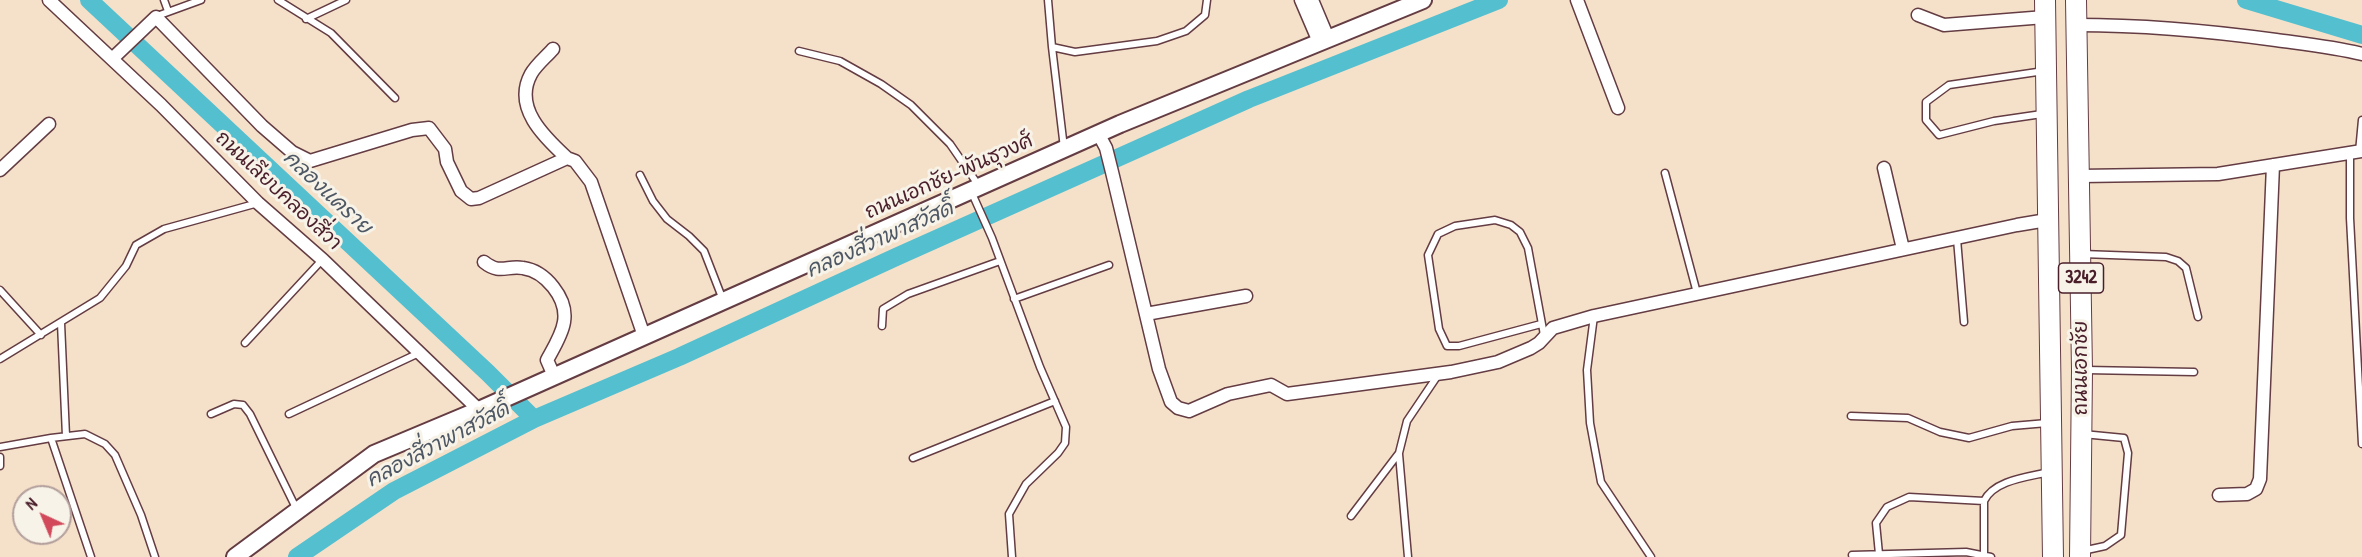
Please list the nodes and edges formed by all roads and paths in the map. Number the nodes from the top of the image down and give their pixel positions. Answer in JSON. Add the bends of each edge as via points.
{"nodes":[{"id":1,"x":49,"y":0,"type":"edge"},
{"id":2,"x":164,"y":0,"type":"edge"},
{"id":3,"x":201,"y":0,"type":"edge"},
{"id":4,"x":278,"y":0,"type":"edge"},
{"id":5,"x":346,"y":0,"type":"edge"},
{"id":6,"x":1048,"y":0,"type":"edge"},
{"id":7,"x":1208,"y":0,"type":"edge"},
{"id":8,"x":1301,"y":0,"type":"edge"},
{"id":9,"x":1312,"y":0,"type":"edge"},
{"id":10,"x":1423,"y":0,"type":"edge"},
{"id":11,"x":1577,"y":0,"type":"edge"},
{"id":12,"x":2076,"y":0,"type":"edge"},
{"id":13,"x":2045,"y":9,"type":"edge"},
{"id":14,"x":168,"y":11,"type":"junction"},
{"id":15,"x":1918,"y":15,"type":"dead end"},
{"id":16,"x":153,"y":18,"type":"junction"},
{"id":17,"x":306,"y":19,"type":"junction"},
{"id":18,"x":2076,"y":25,"type":"junction"},
{"id":19,"x":1324,"y":40,"type":"junction"},
{"id":20,"x":1052,"y":47,"type":"junction"},
{"id":21,"x":553,"y":49,"type":"dead end"},
{"id":22,"x":799,"y":51,"type":"dead end"},
{"id":23,"x":2362,"y":54,"type":"edge"},
{"id":24,"x":112,"y":59,"type":"junction"},
{"id":25,"x":2045,"y":71,"type":"junction"},
{"id":26,"x":395,"y":98,"type":"dead end"},
{"id":27,"x":1618,"y":108,"type":"dead end"},
{"id":28,"x":2046,"y":113,"type":"junction"},
{"id":29,"x":2362,"y":120,"type":"edge"},
{"id":30,"x":49,"y":124,"type":"dead end"},
{"id":31,"x":1102,"y":141,"type":"junction"},
{"id":32,"x":1064,"y":149,"type":"junction"},
{"id":33,"x":2357,"y":152,"type":"edge"},
{"id":34,"x":567,"y":158,"type":"junction"},
{"id":35,"x":2273,"y":165,"type":"junction"},
{"id":36,"x":1884,"y":168,"type":"dead end"},
{"id":37,"x":0,"y":170,"type":"edge"},
{"id":38,"x":1665,"y":173,"type":"dead end"},
{"id":39,"x":640,"y":175,"type":"dead end"},
{"id":40,"x":2080,"y":176,"type":"junction"},
{"id":41,"x":975,"y":188,"type":"junction"},
{"id":42,"x":258,"y":203,"type":"junction"},
{"id":43,"x":2047,"y":220,"type":"junction"},
{"id":44,"x":1957,"y":237,"type":"junction"},
{"id":45,"x":1903,"y":249,"type":"junction"},
{"id":46,"x":2081,"y":254,"type":"junction"},
{"id":47,"x":322,"y":260,"type":"junction"},
{"id":48,"x":1000,"y":261,"type":"junction"},
{"id":49,"x":484,"y":262,"type":"dead end"},
{"id":50,"x":1109,"y":265,"type":"dead end"},
{"id":51,"x":0,"y":290,"type":"edge"},
{"id":52,"x":1697,"y":293,"type":"junction"},
{"id":53,"x":1245,"y":296,"type":"dead end"},
{"id":54,"x":1014,"y":299,"type":"junction"},
{"id":55,"x":723,"y":301,"type":"junction"},
{"id":56,"x":1146,"y":314,"type":"junction"},
{"id":57,"x":1594,"y":316,"type":"junction"},
{"id":58,"x":2198,"y":317,"type":"dead end"},
{"id":59,"x":1964,"y":322,"type":"dead end"},
{"id":60,"x":61,"y":323,"type":"junction"},
{"id":61,"x":882,"y":326,"type":"dead end"},
{"id":62,"x":1543,"y":330,"type":"junction"},
{"id":63,"x":41,"y":335,"type":"junction"},
{"id":64,"x":644,"y":336,"type":"junction"},
{"id":65,"x":245,"y":343,"type":"dead end"},
{"id":66,"x":420,"y":353,"type":"junction"},
{"id":67,"x":0,"y":359,"type":"edge"},
{"id":68,"x":2082,"y":370,"type":"junction"},
{"id":69,"x":2194,"y":372,"type":"dead end"},
{"id":70,"x":1439,"y":373,"type":"junction"},
{"id":71,"x":554,"y":376,"type":"junction"},
{"id":72,"x":1055,"y":401,"type":"junction"},
{"id":73,"x":479,"y":410,"type":"junction"},
{"id":74,"x":211,"y":414,"type":"dead end"},
{"id":75,"x":289,"y":414,"type":"dead end"},
{"id":76,"x":1851,"y":416,"type":"dead end"},
{"id":77,"x":2050,"y":423,"type":"junction"},
{"id":78,"x":2082,"y":434,"type":"junction"},
{"id":79,"x":66,"y":436,"type":"junction"},
{"id":80,"x":51,"y":438,"type":"junction"},
{"id":81,"x":2362,"y":444,"type":"edge"},
{"id":82,"x":0,"y":447,"type":"edge"},
{"id":83,"x":1398,"y":453,"type":"junction"},
{"id":84,"x":0,"y":457,"type":"edge"},
{"id":85,"x":913,"y":458,"type":"dead end"},
{"id":86,"x":0,"y":466,"type":"edge"},
{"id":87,"x":2051,"y":471,"type":"junction"},
{"id":88,"x":2219,"y":495,"type":"dead end"},
{"id":89,"x":1984,"y":501,"type":"junction"},
{"id":90,"x":297,"y":510,"type":"junction"},
{"id":91,"x":1351,"y":516,"type":"dead end"},
{"id":92,"x":1879,"y":554,"type":"junction"},
{"id":93,"x":2080,"y":554,"type":"edge"},
{"id":94,"x":240,"y":555,"type":"edge"},
{"id":95,"x":1852,"y":555,"type":"dead end"},
{"id":96,"x":1988,"y":556,"type":"edge"},
{"id":97,"x":91,"y":557,"type":"edge"},
{"id":98,"x":155,"y":557,"type":"edge"},
{"id":99,"x":1012,"y":557,"type":"edge"},
{"id":100,"x":1408,"y":557,"type":"edge"},
{"id":101,"x":1651,"y":557,"type":"edge"},
{"id":102,"x":2053,"y":557,"type":"edge"}],
"edges":[{"from":1,"to":24,"type":"street","name":"ถนนเลียบคลองสี่วา"},
{"from":2,"to":14,"type":"lane"},
{"from":3,"to":14,"type":"lane"},
{"from":4,"to":17,"type":"lane"},
{"from":5,"to":17,"type":"lane"},
{"from":6,"to":20,"type":"lane"},
{"from":7,"to":20,"type":"lane","via":[[1205,15],[1186,31],[1156,41],[1075,52]]},
{"from":8,"to":19,"type":"street"},
{"from":9,"to":19,"type":"street"},
{"from":10,"to":19,"type":"street","name":"ถนนเอกชัย-พันธุวงศ์"},
{"from":11,"to":27,"type":"street"},
{"from":12,"to":18,"type":"main road","name":"ถนนเอกชัย","number":"3242"},
{"from":13,"to":15,"type":"street","via":[[1944,25]]},
{"from":13,"to":25,"type":"main road","name":"ถนนเอกชัย","number":"3242"},
{"from":14,"to":16,"type":"lane"},
{"from":16,"to":24,"type":"street"},
{"from":16,"to":34,"type":"street","via":[[262,126],[292,152],[310,161],[429,128],[445,149],[461,191],[471,199]]},
{"from":17,"to":26,"type":"lane","via":[[331,33]]},
{"from":18,"to":23,"type":"street","via":[[2235,34]]},
{"from":18,"to":40,"type":"main road","name":"ถนนเอกชัย","number":"3242"},
{"from":19,"to":31,"type":"street","name":"ถนนเอกชัย-พันธุวงศ์"},
{"from":20,"to":32,"type":"lane"},
{"from":21,"to":34,"type":"street","via":[[532,73],[524,92],[526,110]]},
{"from":22,"to":41,"type":"lane","via":[[840,62],[911,105],[950,144]]},
{"from":24,"to":42,"type":"street","name":"ถนนเลียบคลองสี่วา"},
{"from":25,"to":28,"type":"main road","name":"ถนนเอกชัย","number":"3242"},
{"from":25,"to":28,"type":"lane","via":[[1949,85],[1926,102],[1926,120],[1938,135]]},
{"from":28,"to":43,"type":"main road","name":"ถนนเอกชัย","number":"3242"},
{"from":29,"to":33,"type":"lane"},
{"from":30,"to":37,"type":"street"},
{"from":31,"to":32,"type":"street","name":"ถนนเอกชัย-พันธุวงศ์"},
{"from":31,"to":56,"type":"street"},
{"from":32,"to":41,"type":"street","name":"ถนนเอกชัย-พันธุวงศ์"},
{"from":33,"to":35,"type":"street"},
{"from":33,"to":81,"type":"lane","via":[[2350,218]]},
{"from":34,"to":64,"type":"street","via":[[575,161],[591,182]]},
{"from":35,"to":40,"type":"street","via":[[2218,174]]},
{"from":35,"to":88,"type":"street","via":[[2259,479],[2256,489],[2247,494]]},
{"from":36,"to":45,"type":"street"},
{"from":38,"to":52,"type":"lane"},
{"from":39,"to":55,"type":"lane","via":[[667,219],[704,251]]},
{"from":40,"to":46,"type":"main road","name":"ถนนเอกชัย","number":"3242"},
{"from":41,"to":48,"type":"lane","via":[[978,207]]},
{"from":41,"to":55,"type":"street","name":"ถนนเอกชัย-พันธุวงศ์"},
{"from":42,"to":47,"type":"street","name":"ถนนเลียบคลองสี่วา"},
{"from":42,"to":60,"type":"lane","via":[[164,229],[136,245],[126,266],[100,298]]},
{"from":43,"to":44,"type":"street"},
{"from":43,"to":77,"type":"main road","name":"ถนนเอกชัย","number":"3242"},
{"from":44,"to":45,"type":"street"},
{"from":44,"to":59,"type":"lane"},
{"from":45,"to":52,"type":"street"},
{"from":46,"to":58,"type":"lane","via":[[2166,257],[2178,261],[2186,268]]},
{"from":46,"to":68,"type":"main road","name":"ถนนเอกชัย","number":"3242"},
{"from":47,"to":65,"type":"lane"},
{"from":47,"to":66,"type":"street","name":"ถนนเลียบคลองสี่วา"},
{"from":48,"to":54,"type":"lane"},
{"from":48,"to":61,"type":"lane","via":[[908,294],[883,309]]},
{"from":49,"to":71,"type":"street","via":[[491,268],[521,267],[538,272],[556,290],[564,322],[547,360]]},
{"from":50,"to":54,"type":"lane"},
{"from":51,"to":63,"type":"lane"},
{"from":52,"to":57,"type":"street"},
{"from":53,"to":56,"type":"street"},
{"from":54,"to":72,"type":"lane"},
{"from":55,"to":64,"type":"street","name":"ถนนเอกชัย-พันธุวงศ์"},
{"from":56,"to":70,"type":"street","via":[[1171,402],[1189,411],[1228,394],[1271,385],[1287,394]]},
{"from":57,"to":62,"type":"street"},
{"from":57,"to":101,"type":"lane","via":[[1587,370],[1590,423],[1601,482]]},
{"from":60,"to":63,"type":"lane"},
{"from":60,"to":79,"type":"lane"},
{"from":62,"to":62,"type":"lane","via":[[1528,248],[1520,232],[1495,220],[1455,226],[1438,234],[1428,255],[1439,329],[1447,346]]},
{"from":62,"to":70,"type":"street","via":[[1539,343],[1498,362]]},
{"from":63,"to":67,"type":"lane"},
{"from":64,"to":71,"type":"street","name":"ถนนเอกชัย-พันธุวงศ์"},
{"from":66,"to":73,"type":"street","name":"ถนนเลียบคลองสี่วา"},
{"from":66,"to":75,"type":"lane"},
{"from":68,"to":69,"type":"lane"},
{"from":68,"to":78,"type":"main road","name":"ถนนเอกชัย","number":"3242"},
{"from":70,"to":83,"type":"lane","via":[[1407,421]]},
{"from":71,"to":73,"type":"street","name":"ถนนเอกชัย-พันธุวงศ์"},
{"from":72,"to":85,"type":"lane"},
{"from":72,"to":99,"type":"lane","via":[[1066,427],[1065,443],[1026,484],[1009,514]]},
{"from":73,"to":90,"type":"street","name":"ถนนเอกชัย-พันธุวงศ์","via":[[374,454]]},
{"from":74,"to":90,"type":"lane","via":[[234,404],[243,405]]},
{"from":76,"to":77,"type":"lane","via":[[1908,418],[1940,432],[1969,438],[2012,426]]},
{"from":77,"to":87,"type":"main road","name":"ถนนเอกชัย","number":"3242"},
{"from":78,"to":93,"type":"main road","name":"ถนนเอกชัย","number":"3242"},
{"from":78,"to":93,"type":"lane","via":[[2124,438],[2128,453],[2121,535],[2105,546]]},
{"from":79,"to":80,"type":"lane"},
{"from":79,"to":98,"type":"lane","via":[[85,434],[105,444],[115,455]]},
{"from":80,"to":82,"type":"lane"},
{"from":80,"to":97,"type":"lane"},
{"from":83,"to":91,"type":"lane"},
{"from":83,"to":100,"type":"lane"},
{"from":84,"to":86,"type":"lane"},
{"from":87,"to":89,"type":"lane","via":[[1994,489]]},
{"from":87,"to":102,"type":"main road","name":"ถนนเอกชัย","number":"3242"},
{"from":89,"to":92,"type":"lane","via":[[1909,497],[1887,507],[1876,523]]},
{"from":89,"to":96,"type":"lane"},
{"from":90,"to":94,"type":"street","name":"ถนนเอกชัย-พันธุวงศ์"},
{"from":92,"to":95,"type":"lane"},
{"from":92,"to":96,"type":"lane","via":[[1966,552]]}]}
